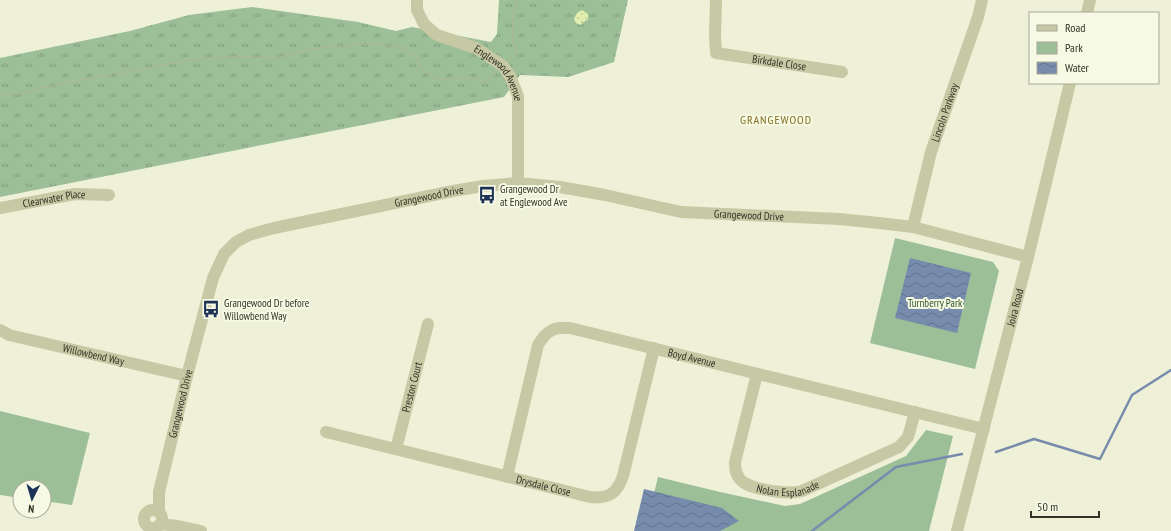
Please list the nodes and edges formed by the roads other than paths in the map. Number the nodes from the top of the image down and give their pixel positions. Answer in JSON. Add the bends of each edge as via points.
{"nodes":[{"id":1,"x":417,"y":0,"type":"edge"},
{"id":2,"x":716,"y":0,"type":"edge"},
{"id":3,"x":982,"y":0,"type":"edge"},
{"id":4,"x":1090,"y":0,"type":"edge"},
{"id":5,"x":1087,"y":12,"type":"edge"},
{"id":6,"x":842,"y":72,"type":"dead end"},
{"id":7,"x":1070,"y":84,"type":"edge"},
{"id":8,"x":518,"y":183,"type":"junction"},
{"id":9,"x":109,"y":195,"type":"dead end"},
{"id":10,"x":0,"y":208,"type":"edge"},
{"id":11,"x":913,"y":227,"type":"junction"},
{"id":12,"x":1028,"y":257,"type":"junction"},
{"id":13,"x":428,"y":324,"type":"dead end"},
{"id":14,"x":0,"y":330,"type":"edge"},
{"id":15,"x":654,"y":348,"type":"junction"},
{"id":16,"x":757,"y":374,"type":"junction"},
{"id":17,"x":187,"y":376,"type":"junction"},
{"id":18,"x":915,"y":412,"type":"junction"},
{"id":19,"x":984,"y":429,"type":"junction"},
{"id":20,"x":326,"y":432,"type":"dead end"},
{"id":21,"x":396,"y":449,"type":"junction"},
{"id":22,"x":507,"y":477,"type":"junction"},
{"id":23,"x":154,"y":522,"type":"edge"},
{"id":24,"x":201,"y":531,"type":"edge"},
{"id":25,"x":957,"y":531,"type":"edge"}],
"edges":[{"from":1,"to":8,"type":"street","name":"Englewood Avenue","via":[[417,10],[424,24],[437,35],[476,48],[503,66],[510,76],[518,96]]},
{"from":2,"to":6,"type":"street","name":"Birkdale Close","via":[[716,53]]},
{"from":3,"to":11,"type":"street","name":"Lincoln Parkway","via":[[931,152]]},
{"from":4,"to":5,"type":"street"},
{"from":7,"to":12,"type":"street","name":"Joira Road"},
{"from":8,"to":11,"type":"street","name":"Grangewood Drive","via":[[560,187],[681,212],[839,219]]},
{"from":8,"to":17,"type":"street","name":"Grangewood Drive","via":[[453,191],[282,226],[249,235],[236,242],[224,254],[213,278]]},
{"from":9,"to":10,"type":"street","name":"Clearwater Place","via":[[75,194]]},
{"from":11,"to":12,"type":"street","name":"Grangewood Drive"},
{"from":12,"to":19,"type":"street","name":"Joira Road"},
{"from":13,"to":21,"type":"street","name":"Preston Court"},
{"from":14,"to":17,"type":"street","name":"Willowbend Way","via":[[9,335]]},
{"from":15,"to":16,"type":"street","name":"Boyd Avenue"},
{"from":15,"to":22,"type":"street","name":"Drysdale Close","via":[[623,476],[617,489],[598,498]]},
{"from":15,"to":22,"type":"street","name":"Boyd Avenue","via":[[570,328],[551,330],[543,336],[538,345]]},
{"from":16,"to":18,"type":"street","name":"Boyd Avenue"},
{"from":16,"to":18,"type":"street","name":"Nolan Esplanade","via":[[735,462],[738,476],[748,485],[782,493],[802,491],[899,447],[908,437]]},
{"from":17,"to":23,"type":"street","name":"Grangewood Drive"},
{"from":18,"to":19,"type":"street","name":"Boyd Avenue"},
{"from":19,"to":25,"type":"street","name":"Joira Road"},
{"from":20,"to":21,"type":"street","name":"Drysdale Close"},
{"from":21,"to":22,"type":"street","name":"Drysdale Close"},
{"from":23,"to":24,"type":"street"}]}
